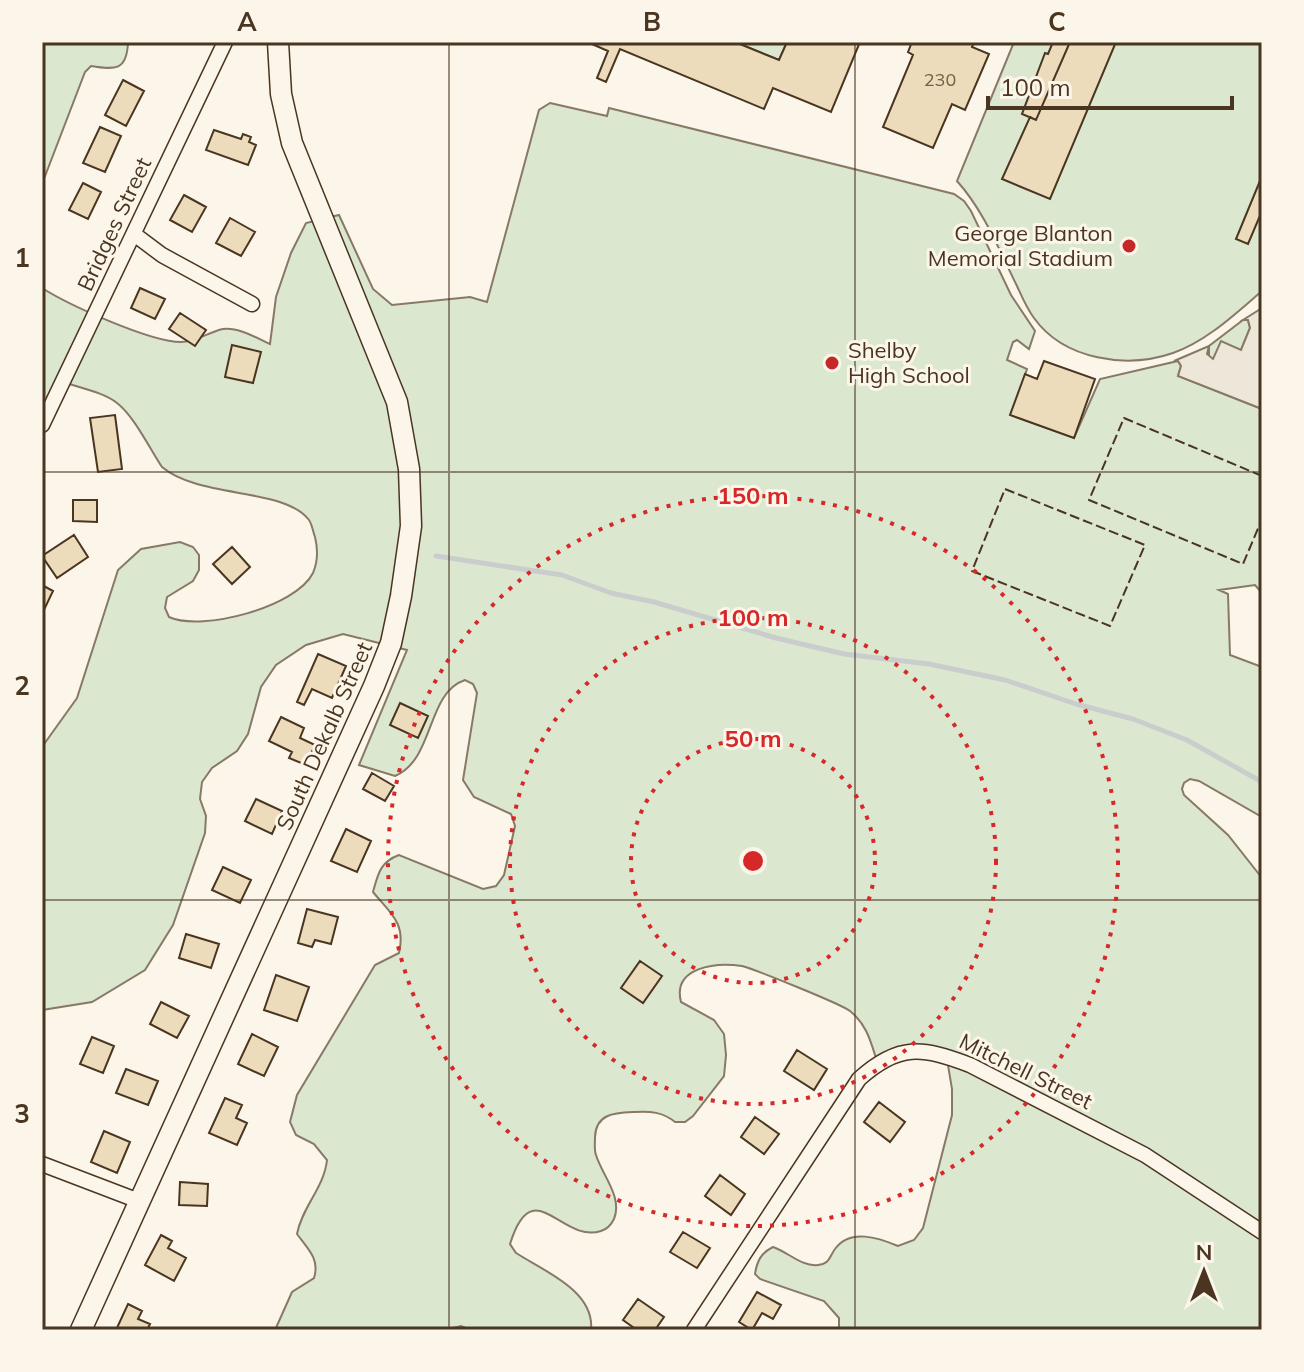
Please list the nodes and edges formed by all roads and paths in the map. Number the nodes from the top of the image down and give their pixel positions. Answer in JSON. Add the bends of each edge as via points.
{"nodes":[{"id":1,"x":225,"y":42,"type":"edge"},
{"id":2,"x":278,"y":42,"type":"edge"},
{"id":3,"x":134,"y":234,"type":"junction"},
{"id":4,"x":252,"y":304,"type":"dead end"},
{"id":5,"x":42,"y":425,"type":"edge"},
{"id":6,"x":42,"y":1164,"type":"edge"},
{"id":7,"x":139,"y":1201,"type":"junction"},
{"id":8,"x":1262,"y":1232,"type":"edge"},
{"id":9,"x":81,"y":1330,"type":"edge"},
{"id":10,"x":694,"y":1330,"type":"edge"}],
"edges":[{"from":1,"to":3,"type":"street","name":"Bridges Street"},
{"from":2,"to":7,"type":"main road","name":"South Dekalb Street","via":[[281,94],[292,143],[397,402],[409,469],[411,526],[391,643],[374,686]]},
{"from":3,"to":4,"type":"street"},
{"from":3,"to":5,"type":"street","name":"Bridges Street"},
{"from":6,"to":7,"type":"street"},
{"from":7,"to":9,"type":"main road","name":"South Dekalb Street"},
{"from":8,"to":10,"type":"street","name":"Mitchell Street","via":[[1145,1155],[970,1065],[918,1050],[894,1054],[859,1079]]}]}
